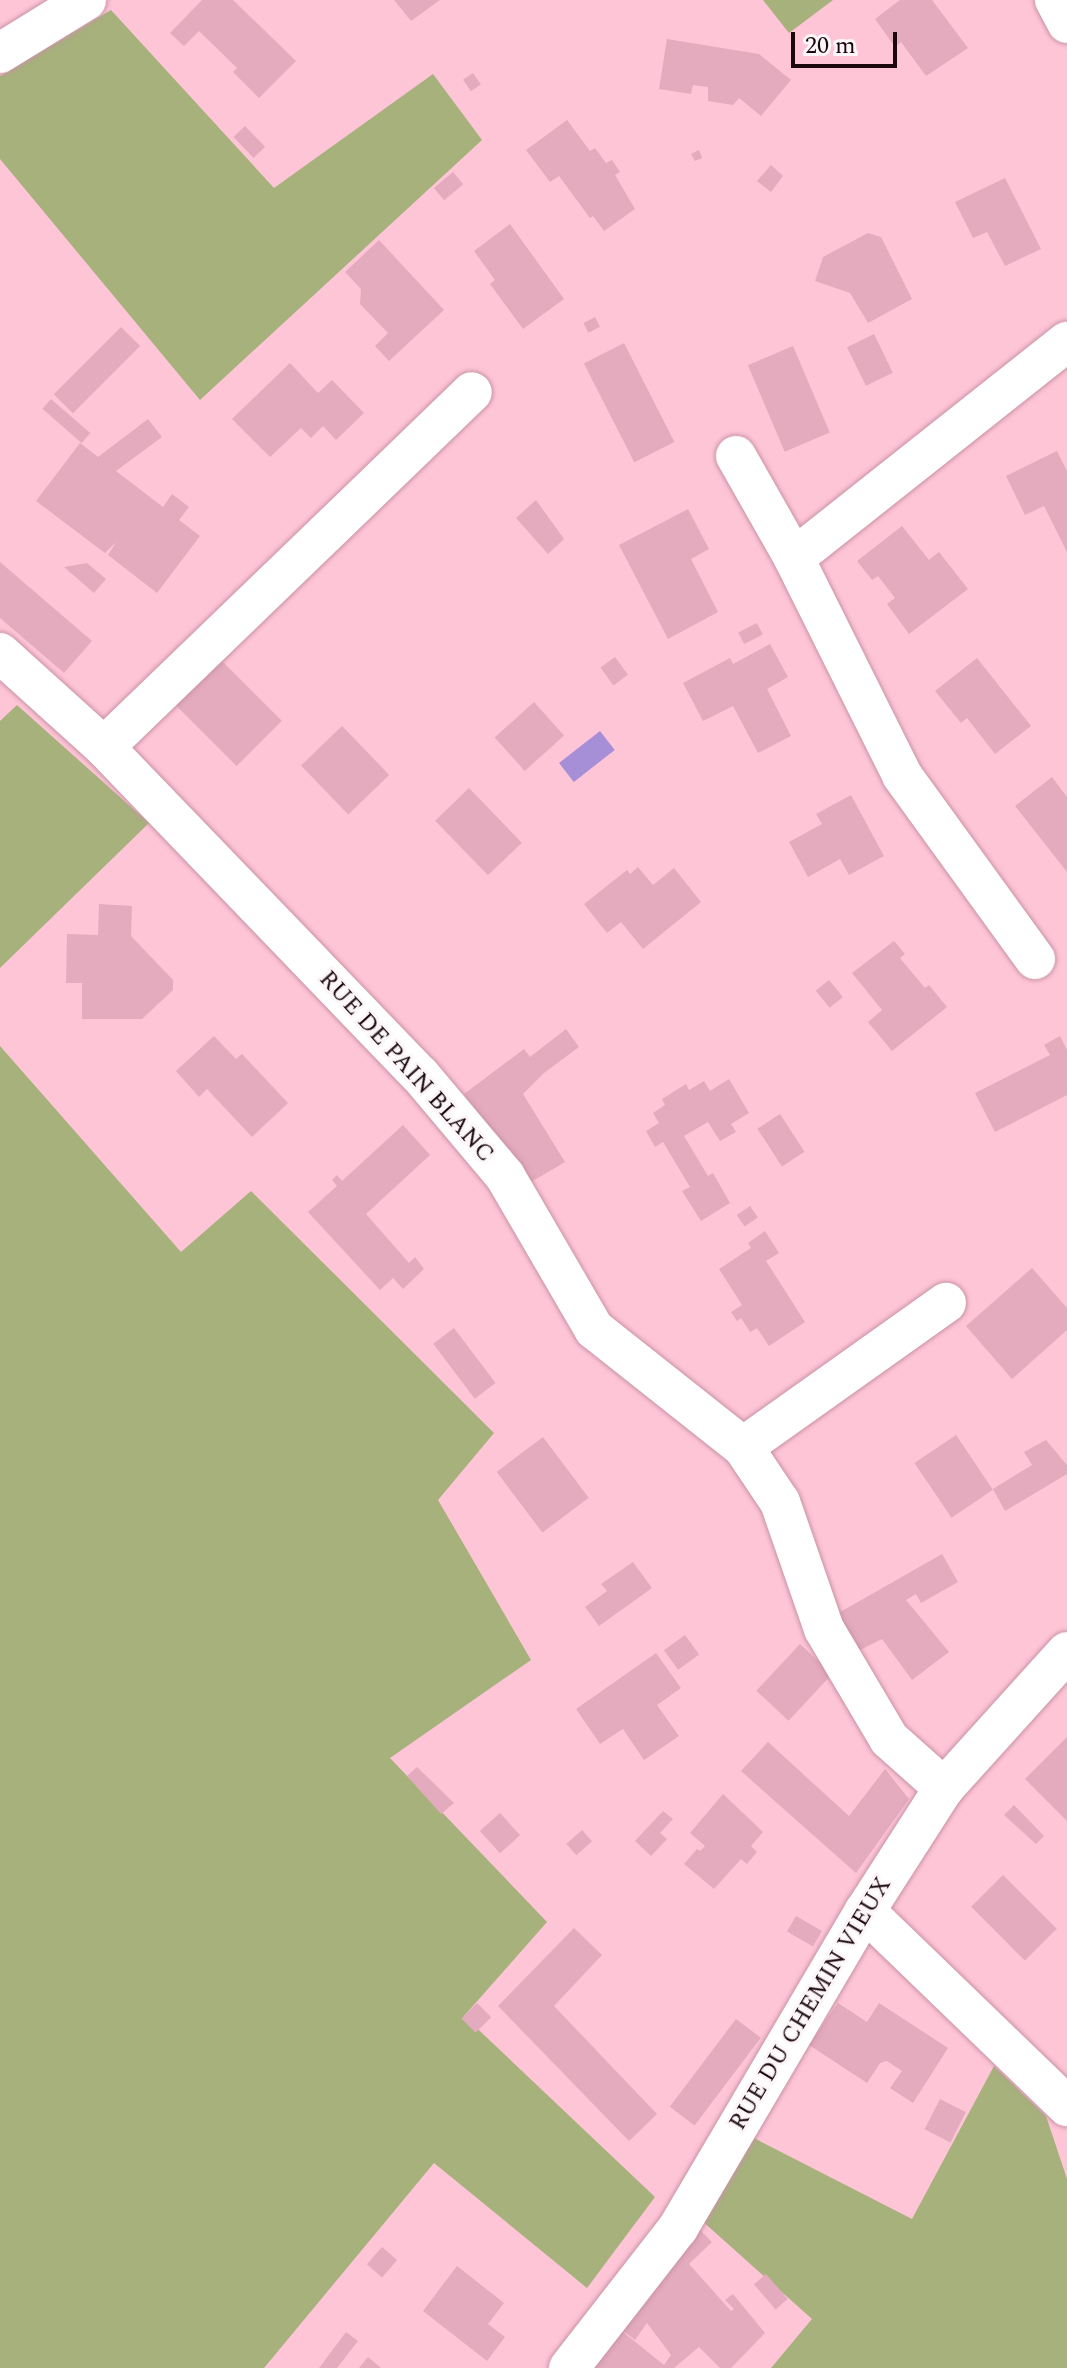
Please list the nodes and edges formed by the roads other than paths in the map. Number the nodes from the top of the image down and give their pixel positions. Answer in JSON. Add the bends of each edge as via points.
{"nodes":[{"id":1,"x":1055,"y":0,"type":"edge"},
{"id":2,"x":62,"y":6,"type":"edge"},
{"id":3,"x":1067,"y":23,"type":"edge"},
{"id":4,"x":0,"y":53,"type":"edge"},
{"id":5,"x":1067,"y":342,"type":"edge"},
{"id":6,"x":472,"y":392,"type":"dead end"},
{"id":7,"x":736,"y":456,"type":"dead end"},
{"id":8,"x":794,"y":558,"type":"junction"},
{"id":9,"x":0,"y":653,"type":"edge"},
{"id":10,"x":104,"y":747,"type":"junction"},
{"id":11,"x":1035,"y":959,"type":"dead end"},
{"id":12,"x":946,"y":1303,"type":"dead end"},
{"id":13,"x":743,"y":1447,"type":"junction"},
{"id":14,"x":1067,"y":1652,"type":"edge"},
{"id":15,"x":944,"y":1788,"type":"junction"},
{"id":16,"x":865,"y":1911,"type":"junction"},
{"id":17,"x":1067,"y":2106,"type":"edge"},
{"id":18,"x":569,"y":2368,"type":"edge"}],
"edges":[{"from":1,"to":3,"type":"street"},
{"from":2,"to":4,"type":"street"},
{"from":5,"to":8,"type":"street"},
{"from":6,"to":10,"type":"street"},
{"from":7,"to":8,"type":"street"},
{"from":8,"to":11,"type":"street","via":[[902,775]]},
{"from":9,"to":10,"type":"street","name":"RUE DE PAIN BLANC"},
{"from":10,"to":13,"type":"street","name":"RUE DE PAIN BLANC","via":[[420,1075],[505,1176],[594,1329]]},
{"from":12,"to":13,"type":"street"},
{"from":13,"to":15,"type":"street","name":"RUE DE PAIN BLANC","via":[[780,1502],[831,1641],[889,1739]]},
{"from":14,"to":15,"type":"street","name":"RUE DU CHEMIN VIEUX"},
{"from":15,"to":16,"type":"street","name":"RUE DU CHEMIN VIEUX"},
{"from":16,"to":17,"type":"street"},
{"from":16,"to":18,"type":"street","name":"RUE DU CHEMIN VIEUX","via":[[678,2228]]}]}
